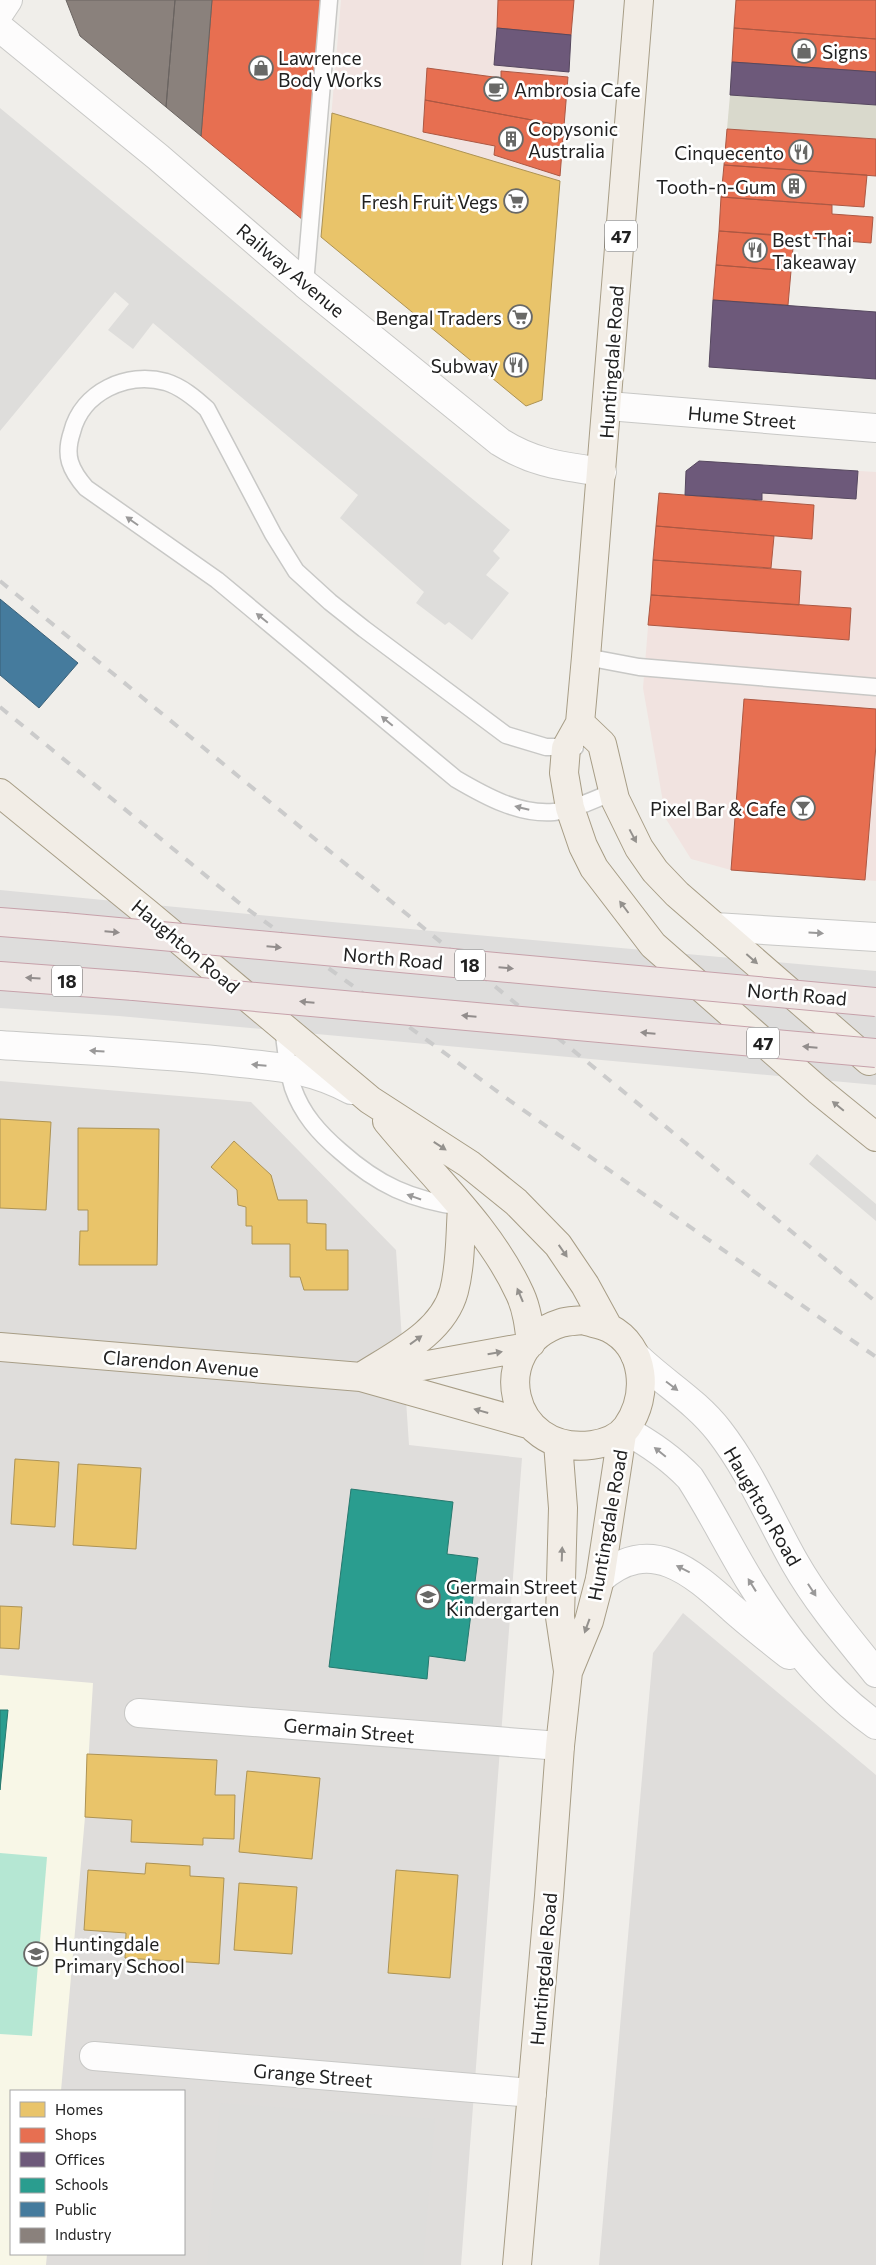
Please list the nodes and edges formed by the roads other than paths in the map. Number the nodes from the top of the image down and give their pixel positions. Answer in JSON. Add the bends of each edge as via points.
{"nodes":[{"id":1,"x":8,"y":0,"type":"edge"},
{"id":2,"x":329,"y":0,"type":"edge"},
{"id":3,"x":639,"y":0,"type":"edge"},
{"id":4,"x":0,"y":12,"type":"edge"},
{"id":5,"x":0,"y":28,"type":"edge"},
{"id":6,"x":306,"y":284,"type":"junction"},
{"id":7,"x":608,"y":406,"type":"junction"},
{"id":8,"x":876,"y":428,"type":"edge"},
{"id":9,"x":602,"y":472,"type":"junction"},
{"id":10,"x":586,"y":657,"type":"junction"},
{"id":11,"x":876,"y":687,"type":"edge"},
{"id":12,"x":580,"y":723,"type":"junction"},
{"id":13,"x":602,"y":744,"type":"junction"},
{"id":14,"x":566,"y":748,"type":"junction"},
{"id":15,"x":613,"y":792,"type":"junction"},
{"id":16,"x":0,"y":793,"type":"edge"},
{"id":17,"x":570,"y":808,"type":"junction"},
{"id":18,"x":0,"y":922,"type":"edge"},
{"id":19,"x":715,"y":927,"type":"junction"},
{"id":20,"x":876,"y":937,"type":"edge"},
{"id":21,"x":0,"y":976,"type":"edge"},
{"id":22,"x":876,"y":1002,"type":"edge"},
{"id":23,"x":283,"y":1028,"type":"junction"},
{"id":24,"x":0,"y":1045,"type":"edge"},
{"id":25,"x":876,"y":1053,"type":"edge"},
{"id":26,"x":876,"y":1066,"type":"edge"},
{"id":27,"x":288,"y":1068,"type":"junction"},
{"id":28,"x":370,"y":1100,"type":"junction"},
{"id":29,"x":876,"y":1137,"type":"edge"},
{"id":30,"x":462,"y":1207,"type":"junction"},
{"id":31,"x":608,"y":1328,"type":"junction"},
{"id":32,"x":529,"y":1345,"type":"junction"},
{"id":33,"x":0,"y":1347,"type":"edge"},
{"id":34,"x":635,"y":1355,"type":"junction"},
{"id":35,"x":361,"y":1377,"type":"junction"},
{"id":36,"x":528,"y":1424,"type":"junction"},
{"id":37,"x":624,"y":1432,"type":"junction"},
{"id":38,"x":558,"y":1443,"type":"junction"},
{"id":39,"x":600,"y":1579,"type":"junction"},
{"id":40,"x":568,"y":1672,"type":"junction"},
{"id":41,"x":876,"y":1673,"type":"edge"},
{"id":42,"x":830,"y":1687,"type":"junction"},
{"id":43,"x":138,"y":1713,"type":"dead end"},
{"id":44,"x":876,"y":1725,"type":"edge"},
{"id":45,"x":560,"y":1746,"type":"junction"},
{"id":46,"x":94,"y":2056,"type":"dead end"},
{"id":47,"x":532,"y":2093,"type":"junction"},
{"id":48,"x":517,"y":2265,"type":"edge"}],
"edges":[{"from":1,"to":4,"type":"street"},
{"from":2,"to":6,"type":"lane"},
{"from":3,"to":7,"type":"main road","name":"Huntingdale Road","number":"47"},
{"from":5,"to":6,"type":"street","name":"Railway Avenue"},
{"from":6,"to":9,"type":"street","name":"Railway Avenue","via":[[500,442],[543,463]]},
{"from":7,"to":8,"type":"street","name":"Hume Street"},
{"from":7,"to":9,"type":"main road","name":"Huntingdale Road","number":"47"},
{"from":9,"to":10,"type":"main road","name":"Huntingdale Road","number":"47"},
{"from":10,"to":11,"type":"lane","via":[[639,667]]},
{"from":10,"to":12,"type":"main road","name":"Huntingdale Road","number":"47"},
{"from":12,"to":13,"type":"main road"},
{"from":12,"to":14,"type":"main road","name":"Huntingdale Road","number":"47"},
{"from":13,"to":14,"type":"lane"},
{"from":13,"to":15,"type":"main road"},
{"from":14,"to":17,"type":"main road","name":"Huntingdale Road","number":"47","via":[[564,772]]},
{"from":17,"to":14,"type":"lane","one_way":true,"via":[[555,812],[521,809],[484,795],[456,779],[217,580],[86,488],[75,475],[69,443],[74,422],[82,410],[108,386],[124,381],[146,379],[167,382],[192,394],[207,409],[296,571],[357,624],[506,735],[546,747]]},
{"from":15,"to":17,"type":"lane"},
{"from":15,"to":19,"type":"main road","one_way":true,"via":[[630,831],[656,871]]},
{"from":16,"to":23,"type":"main road","name":"Haughton Road"},
{"from":29,"to":17,"type":"main road","name":"Huntingdale Road","number":"47","one_way":true,"via":[[653,946],[594,868]]},
{"from":18,"to":22,"type":"highway","name":"North Road","number":"18","one_way":true,"bridge":true},
{"from":19,"to":20,"type":"street","one_way":true},
{"from":19,"to":26,"type":"main road","one_way":true},
{"from":25,"to":21,"type":"highway","number":"18","one_way":true,"bridge":true},
{"from":23,"to":27,"type":"lane"},
{"from":23,"to":28,"type":"main road","name":"Haughton Road"},
{"from":27,"to":24,"type":"street","one_way":true},
{"from":27,"to":28,"type":"street","via":[[325,1077]]},
{"from":30,"to":27,"type":"lane","one_way":true,"via":[[412,1196],[385,1185],[359,1168],[309,1120],[297,1097]]},
{"from":28,"to":30,"type":"main road","name":"Haughton Road"},
{"from":28,"to":31,"type":"main road","name":"Haughton Road","one_way":true,"via":[[469,1164],[516,1202],[558,1245]]},
{"from":32,"to":30,"type":"main road","name":"Haughton Road","one_way":true,"via":[[525,1309],[512,1279]]},
{"from":35,"to":30,"type":"main road","one_way":true,"via":[[418,1340],[445,1312],[457,1274]]},
{"from":31,"to":32,"type":"main road","via":[[583,1320],[562,1322],[542,1331]]},
{"from":31,"to":34,"type":"main road","via":[[624,1339]]},
{"from":35,"to":32,"type":"main road","name":"Clarendon Avenue","one_way":true},
{"from":32,"to":36,"type":"main road","via":[[515,1376],[517,1398]]},
{"from":33,"to":35,"type":"main road","name":"Clarendon Avenue"},
{"from":34,"to":37,"type":"main road","via":[[642,1376],[640,1398],[634,1417]]},
{"from":34,"to":41,"type":"street","name":"Haughton Road","one_way":true,"via":[[691,1400],[718,1429],[810,1587]]},
{"from":36,"to":35,"type":"main road","name":"Clarendon Avenue","one_way":true},
{"from":36,"to":38,"type":"main road"},
{"from":37,"to":38,"type":"main road","via":[[603,1444],[580,1447]]},
{"from":37,"to":39,"type":"main road","name":"Huntingdale Road"},
{"from":42,"to":37,"type":"street","one_way":true,"via":[[762,1601],[690,1478],[649,1443]]},
{"from":40,"to":38,"type":"main road","name":"Huntingdale Road","one_way":true,"via":[[560,1617],[563,1508]]},
{"from":39,"to":40,"type":"main road","name":"Huntingdale Road","one_way":true,"via":[[589,1621]]},
{"from":42,"to":39,"type":"street","one_way":true,"via":[[683,1568],[664,1561],[636,1560],[615,1568]]},
{"from":40,"to":45,"type":"main road","name":"Huntingdale Road"},
{"from":42,"to":44,"type":"street"},
{"from":43,"to":45,"type":"street","name":"Germain Street"},
{"from":45,"to":47,"type":"main road","name":"Huntingdale Road"},
{"from":46,"to":47,"type":"street","name":"Grange Street"},
{"from":47,"to":48,"type":"main road","name":"Huntingdale Road"}]}
